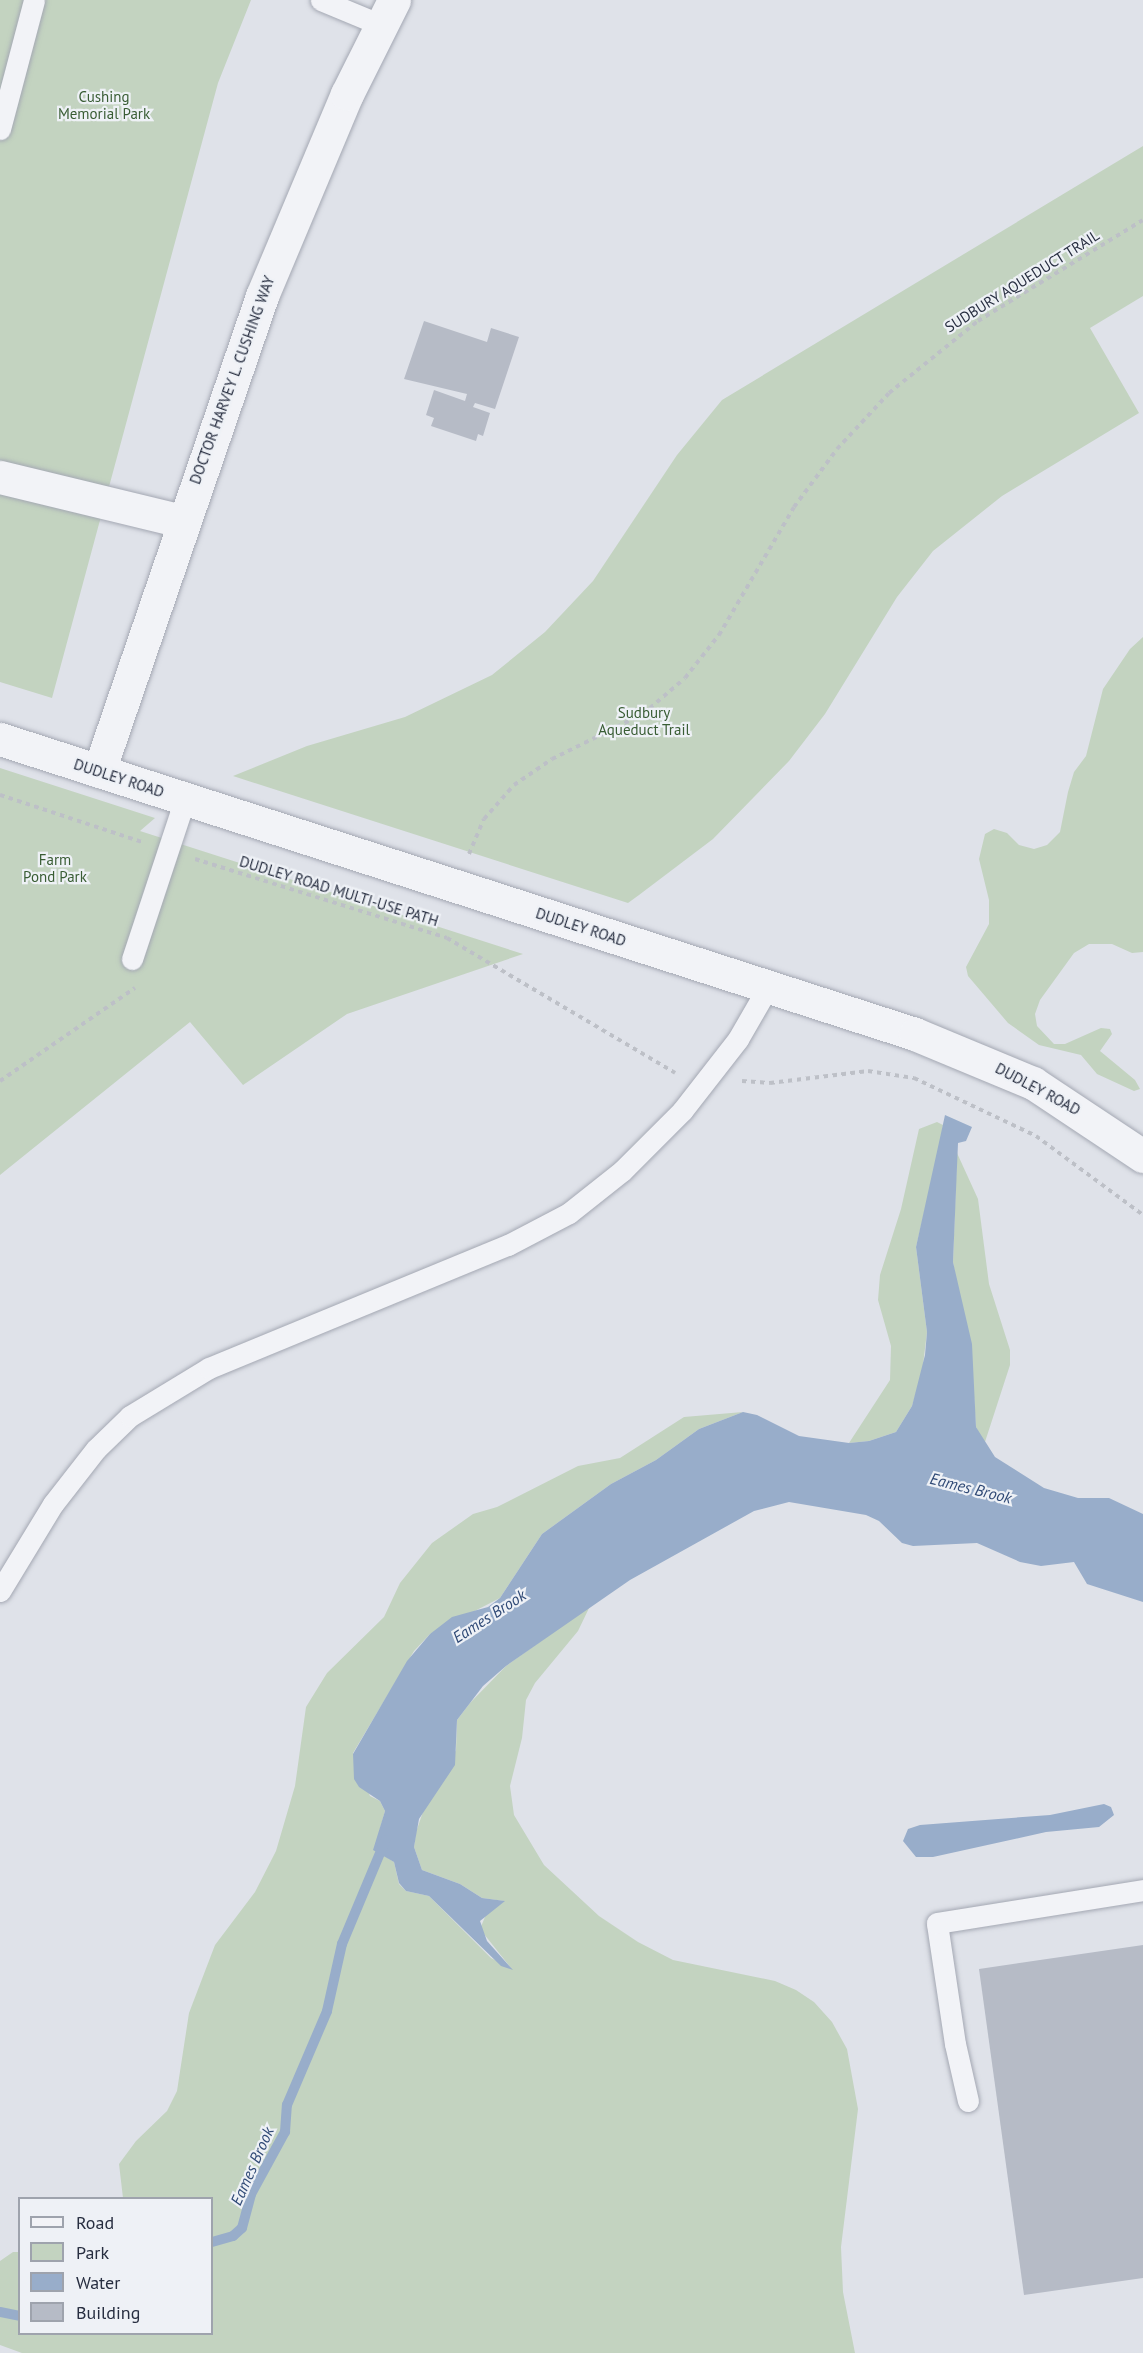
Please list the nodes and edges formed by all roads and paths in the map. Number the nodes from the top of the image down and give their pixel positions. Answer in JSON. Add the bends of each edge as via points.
{"nodes":[{"id":1,"x":34,"y":0,"type":"edge"},
{"id":2,"x":321,"y":0,"type":"edge"},
{"id":3,"x":388,"y":12,"type":"edge"},
{"id":4,"x":0,"y":129,"type":"edge"},
{"id":5,"x":1143,"y":220,"type":"edge"},
{"id":6,"x":0,"y":477,"type":"edge"},
{"id":7,"x":182,"y":521,"type":"junction"},
{"id":8,"x":0,"y":740,"type":"edge"},
{"id":9,"x":99,"y":771,"type":"junction"},
{"id":10,"x":0,"y":795,"type":"edge"},
{"id":11,"x":185,"y":799,"type":"junction"},
{"id":12,"x":168,"y":850,"type":"junction"},
{"id":13,"x":467,"y":860,"type":"dead end"},
{"id":14,"x":132,"y":959,"type":"dead end"},
{"id":15,"x":139,"y":986,"type":"dead end"},
{"id":16,"x":768,"y":987,"type":"junction"},
{"id":17,"x":681,"y":1075,"type":"dead end"},
{"id":18,"x":0,"y":1081,"type":"edge"},
{"id":19,"x":742,"y":1082,"type":"dead end"},
{"id":20,"x":1143,"y":1156,"type":"edge"},
{"id":21,"x":1143,"y":1215,"type":"edge"},
{"id":22,"x":0,"y":1591,"type":"edge"},
{"id":23,"x":1143,"y":1890,"type":"edge"},
{"id":24,"x":968,"y":2102,"type":"dead end"}],
"edges":[{"from":1,"to":4,"type":"lane"},
{"from":2,"to":3,"type":"lane"},
{"from":3,"to":7,"type":"street","name":"DOCTOR HARVEY L. CUSHING WAY","via":[[315,164],[266,285]]},
{"from":5,"to":13,"type":"path","name":"SUDBURY AQUEDUCT TRAIL","via":[[978,321],[889,393],[837,449],[794,507],[724,626],[685,678],[644,714],[552,759],[514,784],[484,819]]},
{"from":6,"to":7,"type":"street"},
{"from":7,"to":9,"type":"street","name":"DOCTOR HARVEY L. CUSHING WAY"},
{"from":8,"to":9,"type":"street","name":"DUDLEY ROAD"},
{"from":9,"to":11,"type":"street","name":"DUDLEY ROAD"},
{"from":10,"to":12,"type":"path","name":"DUDLEY ROAD MULTI-USE PATH"},
{"from":11,"to":12,"type":"lane"},
{"from":11,"to":16,"type":"street","name":"DUDLEY ROAD"},
{"from":12,"to":14,"type":"lane"},
{"from":12,"to":17,"type":"path","name":"DUDLEY ROAD MULTI-USE PATH","via":[[447,938],[483,956],[648,1060]]},
{"from":15,"to":18,"type":"path"},
{"from":16,"to":20,"type":"street","name":"DUDLEY ROAD","via":[[915,1034],[1011,1073],[1070,1104]]},
{"from":16,"to":22,"type":"lane","via":[[738,1039],[682,1111],[622,1171],[569,1212],[508,1245],[209,1368],[139,1409],[96,1449],[52,1504]]},
{"from":19,"to":21,"type":"path","via":[[770,1083],[868,1071],[914,1078],[1036,1136]]},
{"from":23,"to":24,"type":"lane","via":[[937,1923]]}]}
